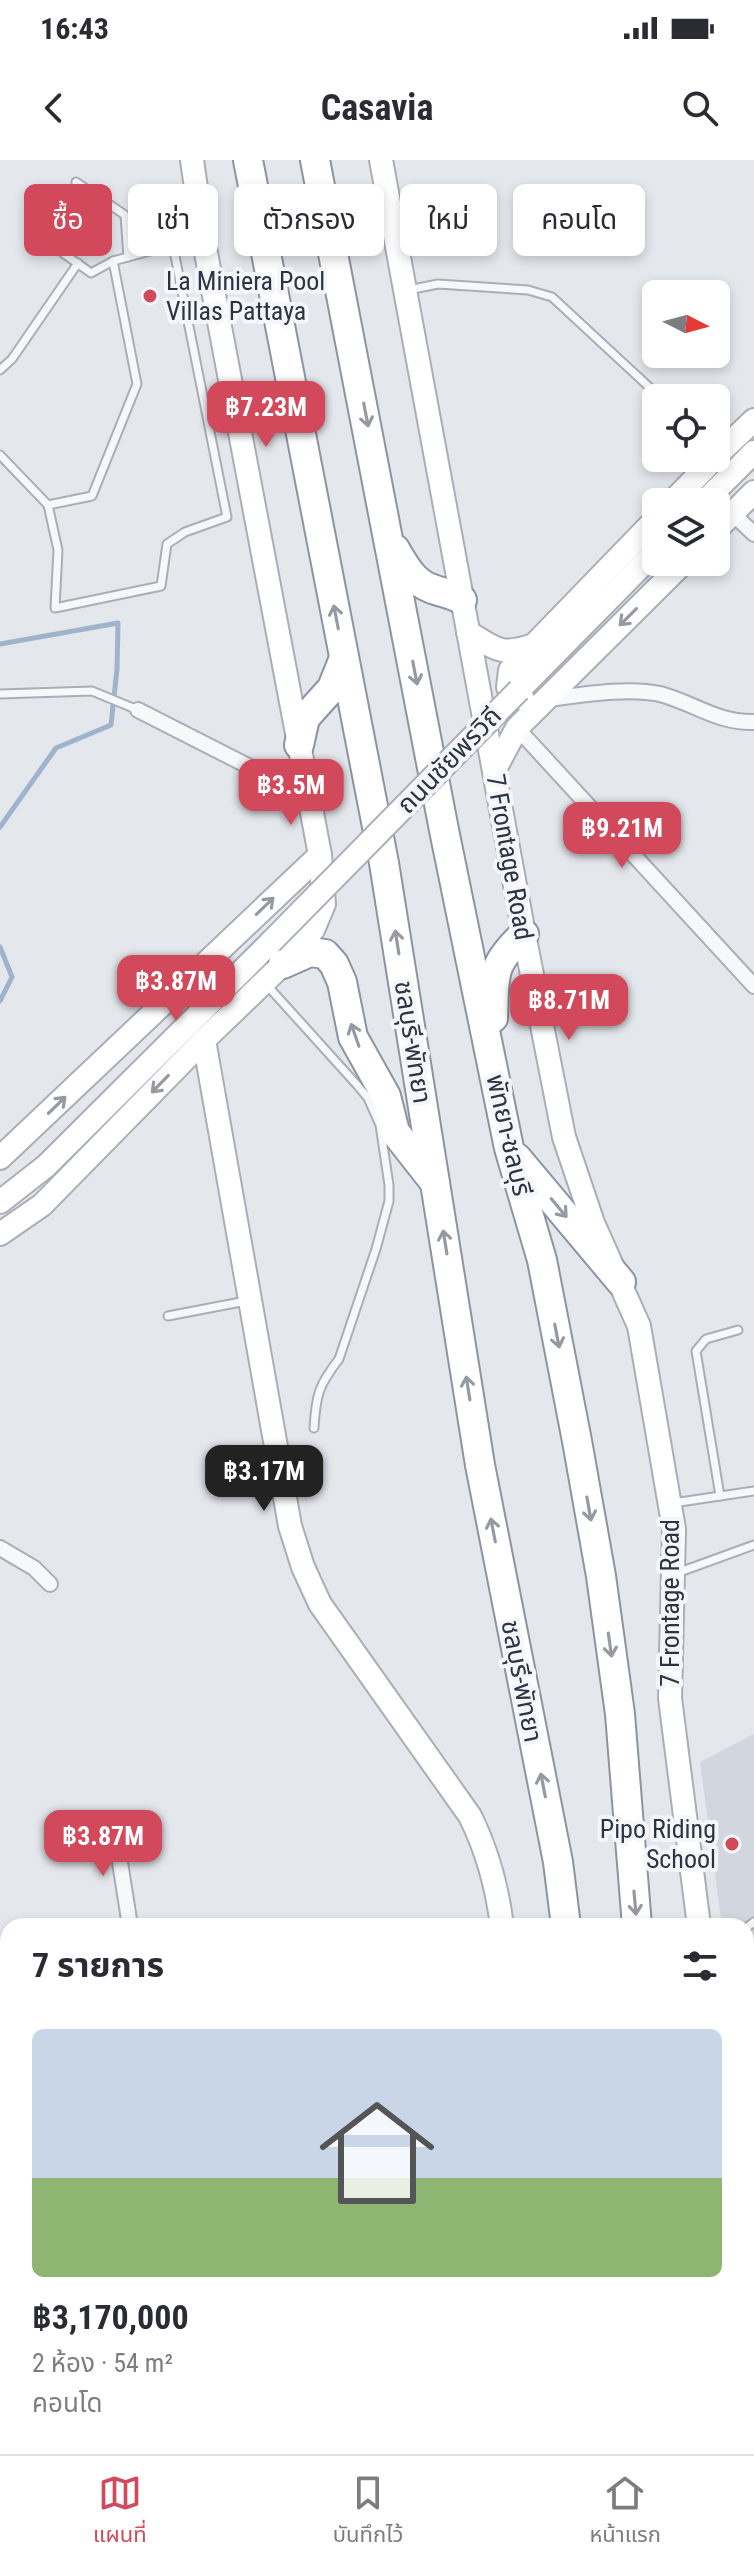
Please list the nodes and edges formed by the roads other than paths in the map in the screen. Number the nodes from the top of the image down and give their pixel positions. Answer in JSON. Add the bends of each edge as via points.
{"nodes":[{"id":1,"x":192,"y":160,"type":"edge"},
{"id":2,"x":248,"y":160,"type":"edge"},
{"id":3,"x":315,"y":160,"type":"edge"},
{"id":4,"x":381,"y":160,"type":"edge"},
{"id":5,"x":76,"y":182,"type":"dead end"},
{"id":6,"x":195,"y":184,"type":"edge"},
{"id":7,"x":68,"y":256,"type":"edge"},
{"id":8,"x":132,"y":256,"type":"edge"},
{"id":9,"x":175,"y":256,"type":"edge"},
{"id":10,"x":207,"y":256,"type":"edge"},
{"id":11,"x":128,"y":257,"type":"junction"},
{"id":12,"x":113,"y":261,"type":"junction"},
{"id":13,"x":78,"y":263,"type":"junction"},
{"id":14,"x":406,"y":290,"type":"junction"},
{"id":15,"x":0,"y":370,"type":"edge"},
{"id":16,"x":646,"y":384,"type":"edge"},
{"id":17,"x":754,"y":420,"type":"edge"},
{"id":18,"x":730,"y":442,"type":"edge"},
{"id":19,"x":754,"y":452,"type":"edge"},
{"id":20,"x":0,"y":455,"type":"edge"},
{"id":21,"x":700,"y":472,"type":"edge"},
{"id":22,"x":685,"y":488,"type":"edge"},
{"id":23,"x":718,"y":488,"type":"edge"},
{"id":24,"x":754,"y":492,"type":"edge"},
{"id":25,"x":48,"y":505,"type":"junction"},
{"id":26,"x":733,"y":514,"type":"junction"},
{"id":27,"x":730,"y":517,"type":"edge"},
{"id":28,"x":642,"y":533,"type":"edge"},
{"id":29,"x":754,"y":534,"type":"edge"},
{"id":30,"x":390,"y":542,"type":"junction"},
{"id":31,"x":642,"y":565,"type":"edge"},
{"id":32,"x":670,"y":576,"type":"edge"},
{"id":33,"x":462,"y":600,"type":"junction"},
{"id":34,"x":468,"y":632,"type":"junction"},
{"id":35,"x":534,"y":645,"type":"junction"},
{"id":36,"x":344,"y":658,"type":"junction"},
{"id":37,"x":0,"y":694,"type":"edge"},
{"id":38,"x":544,"y":700,"type":"junction"},
{"id":39,"x":138,"y":710,"type":"joint"},
{"id":40,"x":754,"y":722,"type":"edge"},
{"id":41,"x":517,"y":728,"type":"junction"},
{"id":42,"x":299,"y":745,"type":"junction"},
{"id":43,"x":494,"y":771,"type":"junction"},
{"id":44,"x":309,"y":797,"type":"junction"},
{"id":45,"x":320,"y":855,"type":"junction"},
{"id":46,"x":524,"y":934,"type":"junction"},
{"id":47,"x":273,"y":963,"type":"junction"},
{"id":48,"x":754,"y":986,"type":"edge"},
{"id":49,"x":204,"y":1040,"type":"junction"},
{"id":50,"x":491,"y":1059,"type":"junction"},
{"id":51,"x":509,"y":1148,"type":"junction"},
{"id":52,"x":0,"y":1158,"type":"edge"},
{"id":53,"x":436,"y":1185,"type":"junction"},
{"id":54,"x":0,"y":1202,"type":"edge"},
{"id":55,"x":0,"y":1234,"type":"edge"},
{"id":56,"x":621,"y":1282,"type":"junction"},
{"id":57,"x":249,"y":1301,"type":"junction"},
{"id":58,"x":168,"y":1316,"type":"dead end"},
{"id":59,"x":738,"y":1330,"type":"dead end"},
{"id":60,"x":314,"y":1428,"type":"dead end"},
{"id":61,"x":754,"y":1491,"type":"edge"},
{"id":62,"x":720,"y":1496,"type":"junction"},
{"id":63,"x":670,"y":1504,"type":"junction"},
{"id":64,"x":754,"y":1545,"type":"edge"},
{"id":65,"x":0,"y":1548,"type":"edge"},
{"id":66,"x":673,"y":1575,"type":"junction"},
{"id":67,"x":50,"y":1584,"type":"dead end"},
{"id":68,"x":114,"y":1824,"type":"dead end"},
{"id":69,"x":129,"y":1918,"type":"edge"},
{"id":70,"x":501,"y":1918,"type":"edge"},
{"id":71,"x":565,"y":1918,"type":"edge"},
{"id":72,"x":636,"y":1918,"type":"edge"},
{"id":73,"x":698,"y":1918,"type":"edge"}],
"edges":[{"from":1,"to":6,"type":"street"},
{"from":36,"to":2,"type":"highway","name":"ชลบุรี-พัทยา","one_way":true},
{"from":3,"to":30,"type":"highway","name":"พัทยา-ชลบุรี","one_way":true},
{"from":4,"to":14,"type":"street","name":"7 Frontage Road"},
{"from":5,"to":11,"type":"lane","via":[[125,215]]},
{"from":7,"to":13,"type":"lane"},
{"from":8,"to":11,"type":"lane"},
{"from":9,"to":25,"type":"lane","via":[[227,517],[167,544],[161,586],[55,608],[58,550]]},
{"from":10,"to":42,"type":"street"},
{"from":11,"to":12,"type":"lane"},
{"from":12,"to":13,"type":"lane","via":[[91,273]]},
{"from":12,"to":25,"type":"lane","via":[[137,384],[92,496]]},
{"from":13,"to":15,"type":"lane"},
{"from":14,"to":16,"type":"lane","via":[[438,284],[528,290],[552,297]]},
{"from":14,"to":33,"type":"street","name":"7 Frontage Road"},
{"from":17,"to":18,"type":"street"},
{"from":19,"to":23,"type":"street"},
{"from":20,"to":25,"type":"lane"},
{"from":21,"to":22,"type":"street"},
{"from":24,"to":26,"type":"street"},
{"from":26,"to":27,"type":"street"},
{"from":26,"to":29,"type":"street"},
{"from":28,"to":35,"type":"street"},
{"from":30,"to":33,"type":"highway","via":[[427,588]]},
{"from":30,"to":50,"type":"highway","name":"พัทยา-ชลบุรี","one_way":true},
{"from":31,"to":47,"type":"street","name":"ถนนชัยพรวิถี","bridge":true,"via":[[519,690]]},
{"from":32,"to":38,"type":"street","name":"ถนนชัยพรวิถี","one_way":true},
{"from":33,"to":34,"type":"street","name":"7 Frontage Road"},
{"from":34,"to":35,"type":"street","via":[[503,651]]},
{"from":34,"to":43,"type":"street","name":"7 Frontage Road"},
{"from":35,"to":38,"type":"street","via":[[510,670],[508,687],[520,698]]},
{"from":36,"to":42,"type":"highway","via":[[332,688],[305,718]]},
{"from":53,"to":36,"type":"highway","name":"ชลบุรี-พัทยา","one_way":true,"via":[[384,863]]},
{"from":37,"to":39,"type":"lane","via":[[92,691]]},
{"from":38,"to":40,"type":"street","via":[[598,692],[658,694],[733,722]]},
{"from":38,"to":41,"type":"street","name":"ถนนชัยพรวิถี"},
{"from":39,"to":44,"type":"street"},
{"from":41,"to":43,"type":"street","name":"ถนนชัยพรวิถี"},
{"from":41,"to":48,"type":"street"},
{"from":42,"to":44,"type":"street"},
{"from":43,"to":46,"type":"street","name":"7 Frontage Road"},
{"from":44,"to":45,"type":"street"},
{"from":45,"to":47,"type":"street","name":"ถนนชัยพรวิถี","via":[[324,904],[313,930]]},
{"from":52,"to":45,"type":"street","one_way":true},
{"from":46,"to":50,"type":"highway","via":[[504,953],[495,971]]},
{"from":46,"to":56,"type":"street","name":"7 Frontage Road","via":[[564,1137],[593,1223]]},
{"from":47,"to":49,"type":"street","name":"ถนนชัยพรวิถี"},
{"from":53,"to":47,"type":"highway","one_way":true,"via":[[395,1132],[386,1096],[353,1037],[334,964],[325,954],[310,952]]},
{"from":47,"to":54,"type":"street","name":"ถนนชัยพรวิถี"},
{"from":47,"to":60,"type":"lane","via":[[334,1057],[368,1098],[380,1125],[389,1185],[386,1218],[339,1359],[320,1384]]},
{"from":49,"to":55,"type":"street","name":"ถนนชัยพรวิถี","one_way":true,"via":[[42,1205]]},
{"from":49,"to":57,"type":"street"},
{"from":50,"to":51,"type":"highway","name":"พัทยา-ชลบุรี"},
{"from":51,"to":56,"type":"highway","one_way":true},
{"from":51,"to":72,"type":"highway","name":"พัทยา-ชลบุรี","one_way":true,"via":[[542,1260],[601,1576],[620,1714]]},
{"from":71,"to":53,"type":"highway","name":"ชลบุรี-พัทยา","one_way":true,"via":[[480,1465]]},
{"from":56,"to":63,"type":"street","name":"7 Frontage Road","via":[[639,1326]]},
{"from":57,"to":58,"type":"lane"},
{"from":57,"to":70,"type":"street","via":[[290,1526],[303,1567],[320,1604],[470,1816],[486,1849]]},
{"from":59,"to":62,"type":"lane","via":[[706,1339],[696,1351]]},
{"from":61,"to":62,"type":"lane"},
{"from":62,"to":63,"type":"lane"},
{"from":63,"to":66,"type":"street","name":"7 Frontage Road"},
{"from":64,"to":66,"type":"lane"},
{"from":65,"to":67,"type":"street"},
{"from":66,"to":73,"type":"street","name":"7 Frontage Road","via":[[670,1698]]},
{"from":68,"to":69,"type":"street"}]}
